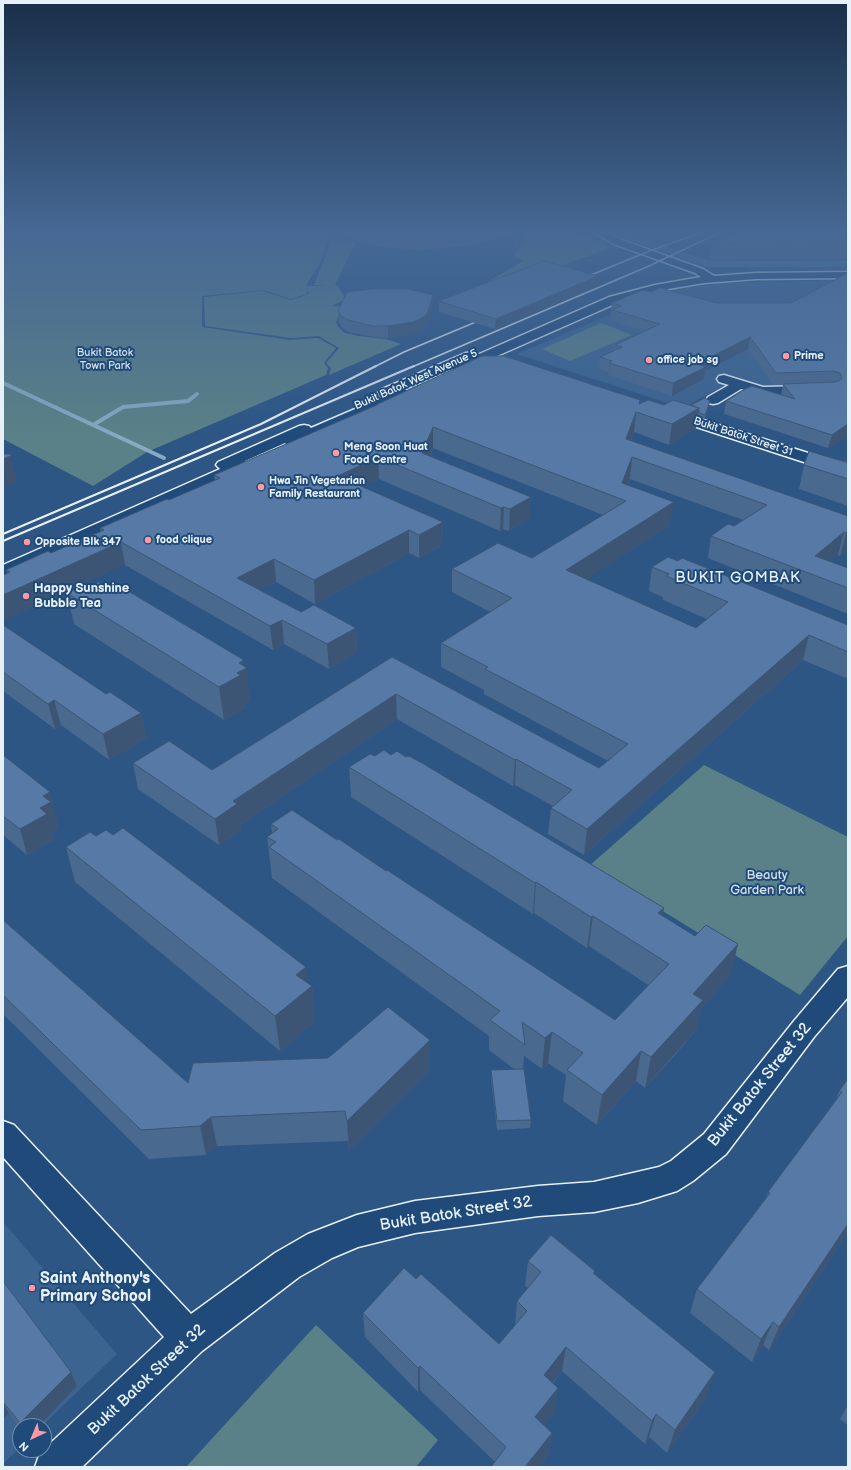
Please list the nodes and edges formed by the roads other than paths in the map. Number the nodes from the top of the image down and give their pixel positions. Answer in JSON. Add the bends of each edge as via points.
{"nodes":[{"id":1,"x":605,"y":300,"type":"edge"},
{"id":2,"x":484,"y":353,"type":"junction"},
{"id":3,"x":507,"y":360,"type":"edge"},
{"id":4,"x":724,"y":379,"type":"dead end"},
{"id":5,"x":740,"y":384,"type":"junction"},
{"id":6,"x":823,"y":389,"type":"edge"},
{"id":7,"x":713,"y":400,"type":"dead end"},
{"id":8,"x":653,"y":408,"type":"edge"},
{"id":9,"x":848,"y":469,"type":"edge"},
{"id":10,"x":3,"y":562,"type":"edge"},
{"id":11,"x":3,"y":572,"type":"edge"},
{"id":12,"x":848,"y":977,"type":"edge"},
{"id":13,"x":3,"y":1135,"type":"edge"},
{"id":14,"x":189,"y":1338,"type":"junction"},
{"id":15,"x":54,"y":1467,"type":"edge"}],
"edges":[{"from":1,"to":2,"type":"street","name":"Bukit Batok West Avenue 5"},
{"from":2,"to":3,"type":"street"},
{"from":2,"to":10,"type":"street","name":"Bukit Batok West Avenue 5"},
{"from":2,"to":11,"type":"street","name":"Bukit Batok West Avenue 5"},
{"from":4,"to":5,"type":"street"},
{"from":5,"to":6,"type":"street","via":[[765,391]]},
{"from":5,"to":7,"type":"street"},
{"from":8,"to":9,"type":"street","name":"Bukit Batok Street 31","via":[[812,460]]},
{"from":12,"to":14,"type":"street","name":"Bukit Batok Street 32","via":[[804,1029],[715,1144],[682,1171],[666,1180],[594,1197],[538,1201],[415,1218],[357,1231],[320,1246],[287,1265]]},
{"from":13,"to":14,"type":"street"},
{"from":14,"to":15,"type":"street","name":"Bukit Batok Street 32"}]}
